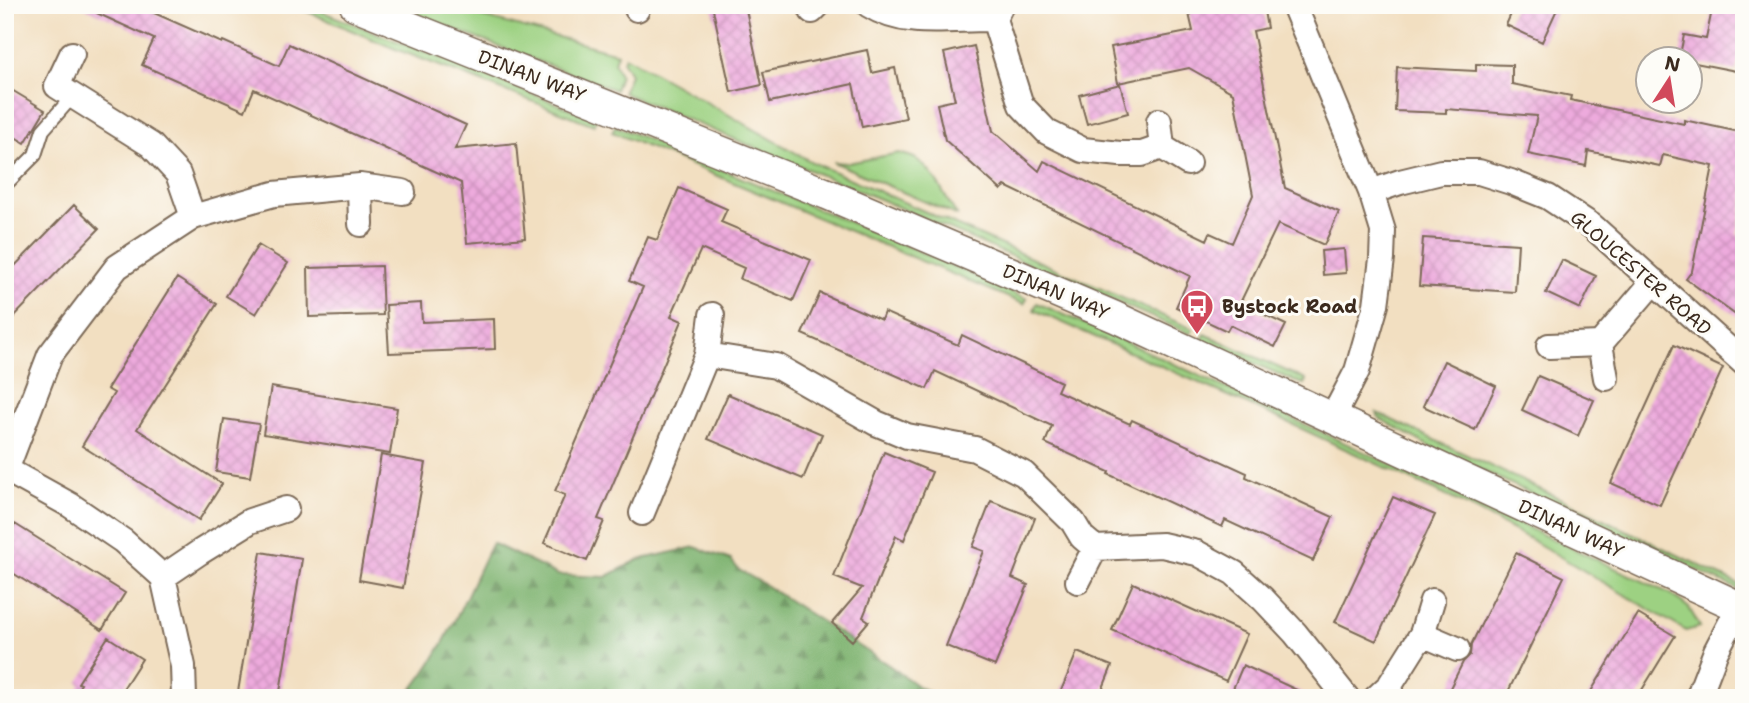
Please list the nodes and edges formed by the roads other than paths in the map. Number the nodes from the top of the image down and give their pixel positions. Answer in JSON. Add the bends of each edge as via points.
{"nodes":[{"id":1,"x":355,"y":5,"type":"edge"},
{"id":2,"x":869,"y":5,"type":"edge"},
{"id":3,"x":1294,"y":5,"type":"edge"},
{"id":4,"x":998,"y":12,"type":"edge"},
{"id":5,"x":72,"y":54,"type":"dead end"},
{"id":6,"x":73,"y":96,"type":"junction"},
{"id":7,"x":1159,"y":121,"type":"dead end"},
{"id":8,"x":1162,"y":147,"type":"junction"},
{"id":9,"x":1188,"y":163,"type":"dead end"},
{"id":10,"x":5,"y":185,"type":"edge"},
{"id":11,"x":360,"y":186,"type":"junction"},
{"id":12,"x":403,"y":192,"type":"dead end"},
{"id":13,"x":1371,"y":192,"type":"junction"},
{"id":14,"x":193,"y":217,"type":"junction"},
{"id":15,"x":361,"y":224,"type":"dead end"},
{"id":16,"x":1654,"y":281,"type":"junction"},
{"id":17,"x":712,"y":316,"type":"dead end"},
{"id":18,"x":1600,"y":344,"type":"junction"},
{"id":19,"x":1549,"y":346,"type":"dead end"},
{"id":20,"x":708,"y":355,"type":"junction"},
{"id":21,"x":1744,"y":363,"type":"edge"},
{"id":22,"x":1606,"y":378,"type":"dead end"},
{"id":23,"x":1333,"y":417,"type":"junction"},
{"id":24,"x":6,"y":470,"type":"edge"},
{"id":25,"x":286,"y":509,"type":"dead end"},
{"id":26,"x":642,"y":513,"type":"dead end"},
{"id":27,"x":1096,"y":548,"type":"junction"},
{"id":28,"x":163,"y":577,"type":"junction"},
{"id":29,"x":1078,"y":581,"type":"dead end"},
{"id":30,"x":1432,"y":601,"type":"dead end"},
{"id":31,"x":1741,"y":608,"type":"edge"},
{"id":32,"x":1422,"y":635,"type":"junction"},
{"id":33,"x":1457,"y":649,"type":"dead end"},
{"id":34,"x":184,"y":698,"type":"edge"},
{"id":35,"x":1347,"y":698,"type":"edge"},
{"id":36,"x":1376,"y":698,"type":"edge"},
{"id":37,"x":1698,"y":698,"type":"edge"}],
"edges":[{"from":1,"to":23,"type":"street","name":"DINAN WAY","via":[[827,194],[1115,317]]},
{"from":2,"to":4,"type":"street","via":[[910,21]]},
{"from":3,"to":13,"type":"street"},
{"from":4,"to":8,"type":"street","via":[[1021,105],[1047,132],[1083,150],[1142,154]]},
{"from":5,"to":6,"type":"street","via":[[57,86]]},
{"from":6,"to":10,"type":"lane","via":[[43,130],[35,155]]},
{"from":6,"to":14,"type":"street","via":[[151,145],[178,174]]},
{"from":7,"to":8,"type":"street"},
{"from":8,"to":9,"type":"street"},
{"from":11,"to":12,"type":"street"},
{"from":11,"to":14,"type":"street","via":[[274,194]]},
{"from":11,"to":15,"type":"street"},
{"from":13,"to":16,"type":"street","name":"GLOUCESTER ROAD","via":[[1441,172],[1479,172],[1511,182],[1548,197],[1592,226]]},
{"from":13,"to":23,"type":"street","via":[[1382,231],[1376,305],[1357,371]]},
{"from":14,"to":24,"type":"street","via":[[117,267],[50,355]]},
{"from":16,"to":18,"type":"street"},
{"from":16,"to":21,"type":"street","name":"GLOUCESTER ROAD"},
{"from":17,"to":20,"type":"street"},
{"from":18,"to":19,"type":"street"},
{"from":18,"to":22,"type":"street"},
{"from":20,"to":26,"type":"street"},
{"from":20,"to":27,"type":"street","via":[[776,366],[907,436],[975,449],[1024,474]]},
{"from":23,"to":31,"type":"street","name":"DINAN WAY"},
{"from":24,"to":28,"type":"street","via":[[123,541]]},
{"from":25,"to":28,"type":"street","via":[[250,522]]},
{"from":27,"to":29,"type":"street"},
{"from":27,"to":35,"type":"street","via":[[1162,545],[1197,553],[1234,573],[1295,633]]},
{"from":28,"to":34,"type":"street","via":[[183,666]]},
{"from":30,"to":32,"type":"street"},
{"from":31,"to":37,"type":"street","via":[[1716,651]]},
{"from":32,"to":33,"type":"street"},
{"from":32,"to":36,"type":"street"}]}
